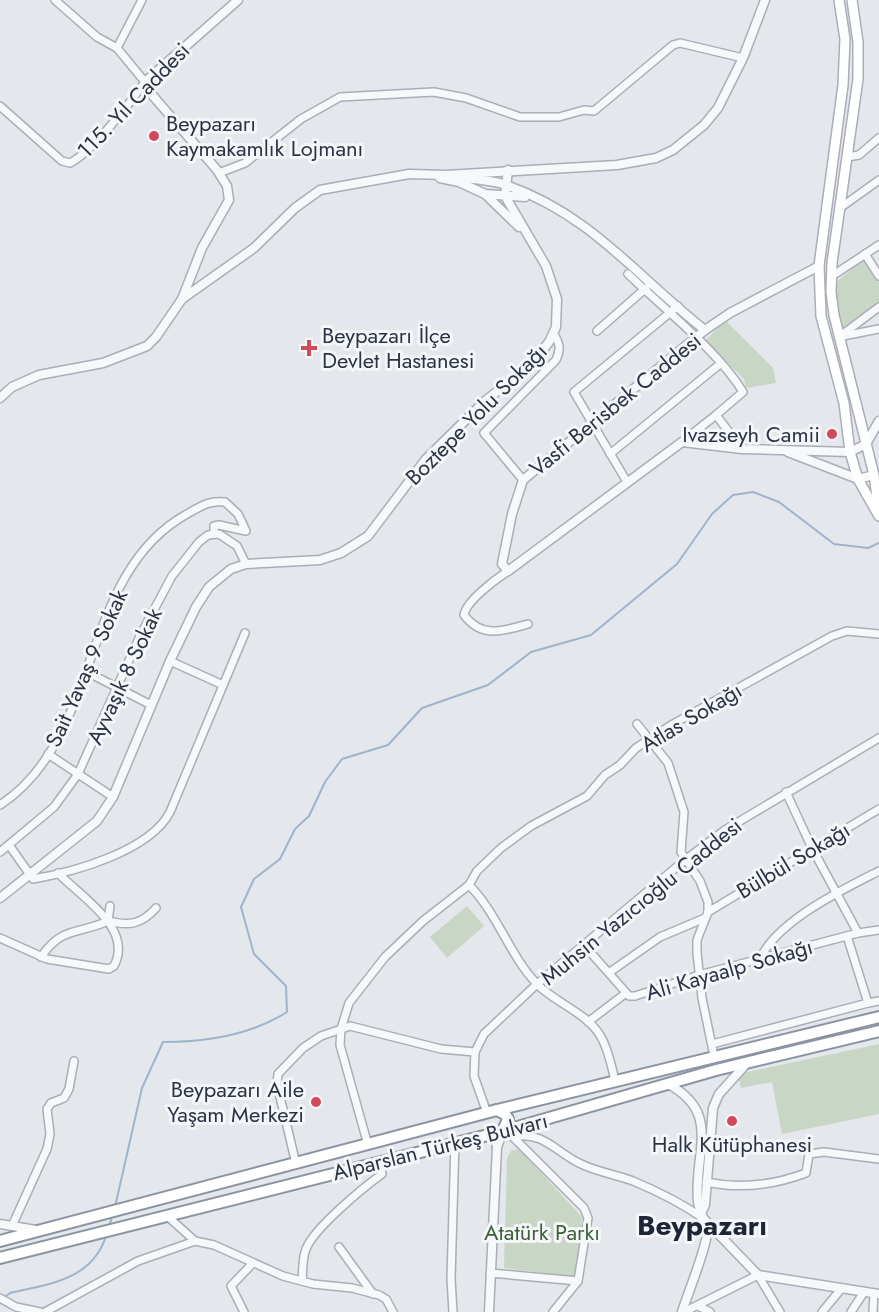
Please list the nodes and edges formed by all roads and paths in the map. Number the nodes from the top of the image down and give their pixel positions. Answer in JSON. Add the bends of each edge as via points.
{"nodes":[{"id":1,"x":55,"y":0,"type":"edge"},
{"id":2,"x":142,"y":0,"type":"edge"},
{"id":3,"x":238,"y":0,"type":"edge"},
{"id":4,"x":765,"y":0,"type":"edge"},
{"id":5,"x":839,"y":0,"type":"edge"},
{"id":6,"x":852,"y":0,"type":"edge"},
{"id":7,"x":117,"y":48,"type":"junction"},
{"id":8,"x":743,"y":58,"type":"junction"},
{"id":9,"x":145,"y":82,"type":"junction"},
{"id":10,"x":0,"y":106,"type":"edge"},
{"id":11,"x":879,"y":138,"type":"edge"},
{"id":12,"x":847,"y":157,"type":"junction"},
{"id":13,"x":508,"y":170,"type":"junction"},
{"id":14,"x":219,"y":173,"type":"junction"},
{"id":15,"x":428,"y":174,"type":"junction"},
{"id":16,"x":446,"y":175,"type":"junction"},
{"id":17,"x":879,"y":180,"type":"edge"},
{"id":18,"x":484,"y":181,"type":"junction"},
{"id":19,"x":505,"y":185,"type":"junction"},
{"id":20,"x":485,"y":194,"type":"junction"},
{"id":21,"x":505,"y":196,"type":"junction"},
{"id":22,"x":541,"y":200,"type":"junction"},
{"id":23,"x":840,"y":208,"type":"junction"},
{"id":24,"x":526,"y":233,"type":"junction"},
{"id":25,"x":879,"y":244,"type":"edge"},
{"id":26,"x":866,"y":254,"type":"junction"},
{"id":27,"x":819,"y":267,"type":"junction"},
{"id":28,"x":627,"y":274,"type":"dead end"},
{"id":29,"x":832,"y":276,"type":"junction"},
{"id":30,"x":879,"y":276,"type":"edge"},
{"id":31,"x":653,"y":283,"type":"junction"},
{"id":32,"x":819,"y":284,"type":"junction"},
{"id":33,"x":644,"y":290,"type":"junction"},
{"id":34,"x":182,"y":299,"type":"junction"},
{"id":35,"x":678,"y":306,"type":"junction"},
{"id":36,"x":879,"y":307,"type":"edge"},
{"id":37,"x":669,"y":313,"type":"junction"},
{"id":38,"x":879,"y":329,"type":"edge"},
{"id":39,"x":705,"y":330,"type":"junction"},
{"id":40,"x":597,"y":331,"type":"dead end"},
{"id":41,"x":553,"y":333,"type":"junction"},
{"id":42,"x":839,"y":337,"type":"junction"},
{"id":43,"x":696,"y":338,"type":"junction"},
{"id":44,"x":720,"y":364,"type":"junction"},
{"id":45,"x":0,"y":399,"type":"edge"},
{"id":46,"x":716,"y":415,"type":"junction"},
{"id":47,"x":879,"y":421,"type":"edge"},
{"id":48,"x":590,"y":423,"type":"junction"},
{"id":49,"x":682,"y":442,"type":"junction"},
{"id":50,"x":866,"y":444,"type":"junction"},
{"id":51,"x":742,"y":449,"type":"junction"},
{"id":52,"x":785,"y":451,"type":"junction"},
{"id":53,"x":850,"y":452,"type":"junction"},
{"id":54,"x":610,"y":453,"type":"junction"},
{"id":55,"x":874,"y":475,"type":"junction"},
{"id":56,"x":858,"y":479,"type":"junction"},
{"id":57,"x":523,"y":480,"type":"junction"},
{"id":58,"x":627,"y":482,"type":"junction"},
{"id":59,"x":879,"y":515,"type":"edge"},
{"id":60,"x":214,"y":534,"type":"junction"},
{"id":61,"x":246,"y":564,"type":"junction"},
{"id":62,"x":508,"y":571,"type":"junction"},
{"id":63,"x":528,"y":624,"type":"dead end"},
{"id":64,"x":245,"y":633,"type":"dead end"},
{"id":65,"x":879,"y":634,"type":"edge"},
{"id":66,"x":170,"y":661,"type":"junction"},
{"id":67,"x":87,"y":672,"type":"junction"},
{"id":68,"x":223,"y":685,"type":"junction"},
{"id":69,"x":116,"y":688,"type":"junction"},
{"id":70,"x":151,"y":705,"type":"junction"},
{"id":71,"x":637,"y":724,"type":"dead end"},
{"id":72,"x":879,"y":738,"type":"edge"},
{"id":73,"x":648,"y":740,"type":"junction"},
{"id":74,"x":48,"y":754,"type":"junction"},
{"id":75,"x":78,"y":774,"type":"junction"},
{"id":76,"x":786,"y":792,"type":"junction"},
{"id":77,"x":113,"y":796,"type":"junction"},
{"id":78,"x":0,"y":805,"type":"edge"},
{"id":79,"x":879,"y":809,"type":"edge"},
{"id":80,"x":9,"y":845,"type":"junction"},
{"id":81,"x":812,"y":848,"type":"junction"},
{"id":82,"x":0,"y":852,"type":"edge"},
{"id":83,"x":685,"y":860,"type":"junction"},
{"id":84,"x":879,"y":871,"type":"edge"},
{"id":85,"x":58,"y":873,"type":"junction"},
{"id":86,"x":29,"y":874,"type":"junction"},
{"id":87,"x":469,"y":885,"type":"junction"},
{"id":88,"x":838,"y":892,"type":"junction"},
{"id":89,"x":0,"y":898,"type":"edge"},
{"id":90,"x":110,"y":906,"type":"dead end"},
{"id":91,"x":156,"y":908,"type":"dead end"},
{"id":92,"x":707,"y":915,"type":"junction"},
{"id":93,"x":108,"y":921,"type":"junction"},
{"id":94,"x":879,"y":930,"type":"edge"},
{"id":95,"x":858,"y":933,"type":"junction"},
{"id":96,"x":847,"y":936,"type":"junction"},
{"id":97,"x":0,"y":938,"type":"edge"},
{"id":98,"x":584,"y":945,"type":"junction"},
{"id":99,"x":40,"y":957,"type":"junction"},
{"id":100,"x":760,"y":959,"type":"junction"},
{"id":101,"x":610,"y":972,"type":"junction"},
{"id":102,"x":699,"y":975,"type":"junction"},
{"id":103,"x":537,"y":984,"type":"junction"},
{"id":104,"x":626,"y":993,"type":"junction"},
{"id":105,"x":879,"y":1001,"type":"edge"},
{"id":106,"x":868,"y":1003,"type":"junction"},
{"id":107,"x":879,"y":1017,"type":"edge"},
{"id":108,"x":588,"y":1022,"type":"junction"},
{"id":109,"x":341,"y":1029,"type":"junction"},
{"id":110,"x":879,"y":1031,"type":"edge"},
{"id":111,"x":712,"y":1044,"type":"junction"},
{"id":112,"x":475,"y":1052,"type":"junction"},
{"id":113,"x":714,"y":1056,"type":"junction"},
{"id":114,"x":74,"y":1061,"type":"dead end"},
{"id":115,"x":747,"y":1063,"type":"junction"},
{"id":116,"x":615,"y":1081,"type":"junction"},
{"id":117,"x":668,"y":1084,"type":"junction"},
{"id":118,"x":492,"y":1111,"type":"junction"},
{"id":119,"x":503,"y":1134,"type":"junction"},
{"id":120,"x":455,"y":1142,"type":"junction"},
{"id":121,"x":368,"y":1145,"type":"junction"},
{"id":122,"x":879,"y":1159,"type":"edge"},
{"id":123,"x":380,"y":1161,"type":"junction"},
{"id":124,"x":296,"y":1164,"type":"junction"},
{"id":125,"x":706,"y":1182,"type":"junction"},
{"id":126,"x":165,"y":1215,"type":"junction"},
{"id":127,"x":702,"y":1215,"type":"junction"},
{"id":128,"x":0,"y":1224,"type":"edge"},
{"id":129,"x":12,"y":1226,"type":"junction"},
{"id":130,"x":37,"y":1231,"type":"junction"},
{"id":131,"x":0,"y":1241,"type":"edge"},
{"id":132,"x":195,"y":1242,"type":"junction"},
{"id":133,"x":339,"y":1247,"type":"dead end"},
{"id":134,"x":0,"y":1258,"type":"edge"},
{"id":135,"x":253,"y":1263,"type":"junction"},
{"id":136,"x":490,"y":1273,"type":"junction"},
{"id":137,"x":758,"y":1275,"type":"junction"},
{"id":138,"x":302,"y":1281,"type":"junction"},
{"id":139,"x":578,"y":1281,"type":"junction"},
{"id":140,"x":842,"y":1288,"type":"junction"},
{"id":141,"x":864,"y":1292,"type":"junction"},
{"id":142,"x":876,"y":1293,"type":"edge"},
{"id":143,"x":373,"y":1294,"type":"junction"},
{"id":144,"x":0,"y":1299,"type":"edge"},
{"id":145,"x":698,"y":1306,"type":"junction"},
{"id":146,"x":40,"y":1312,"type":"edge"},
{"id":147,"x":45,"y":1312,"type":"edge"},
{"id":148,"x":244,"y":1312,"type":"edge"},
{"id":149,"x":393,"y":1312,"type":"edge"},
{"id":150,"x":453,"y":1312,"type":"edge"},
{"id":151,"x":489,"y":1312,"type":"edge"},
{"id":152,"x":553,"y":1312,"type":"edge"},
{"id":153,"x":683,"y":1312,"type":"edge"},
{"id":154,"x":710,"y":1312,"type":"edge"},
{"id":155,"x":780,"y":1312,"type":"edge"},
{"id":156,"x":824,"y":1312,"type":"edge"},
{"id":157,"x":851,"y":1312,"type":"edge"},
{"id":158,"x":873,"y":1312,"type":"edge"}],
"edges":[{"from":1,"to":7,"type":"street","via":[[97,37]]},
{"from":2,"to":7,"type":"street"},
{"from":3,"to":9,"type":"street","name":"115. Yıl Caddesi"},
{"from":4,"to":8,"type":"street"},
{"from":5,"to":27,"type":"main road","via":[[845,39],[843,85]]},
{"from":6,"to":12,"type":"main road","via":[[858,79]]},
{"from":7,"to":9,"type":"street"},
{"from":8,"to":13,"type":"street","via":[[718,108],[673,150],[656,158],[617,165]]},
{"from":8,"to":14,"type":"street","via":[[680,43],[673,45],[594,111],[559,117],[520,117],[434,92],[340,97],[301,119],[245,163]]},
{"from":9,"to":10,"type":"street","name":"115. Yıl Caddesi","via":[[70,163],[62,161]]},
{"from":9,"to":14,"type":"street"},
{"from":11,"to":12,"type":"street","via":[[859,155]]},
{"from":12,"to":23,"type":"main road"},
{"from":13,"to":16,"type":"street"},
{"from":13,"to":18,"type":"street"},
{"from":13,"to":19,"type":"street"},
{"from":14,"to":34,"type":"street","via":[[229,200],[202,248]]},
{"from":15,"to":16,"type":"street"},
{"from":15,"to":20,"type":"street"},
{"from":15,"to":34,"type":"street","via":[[320,190],[254,248]]},
{"from":16,"to":18,"type":"street"},
{"from":17,"to":23,"type":"street"},
{"from":18,"to":19,"type":"street"},
{"from":18,"to":20,"type":"street"},
{"from":19,"to":21,"type":"street"},
{"from":19,"to":22,"type":"street"},
{"from":20,"to":21,"type":"street"},
{"from":20,"to":24,"type":"street"},
{"from":21,"to":22,"type":"street"},
{"from":21,"to":24,"type":"street"},
{"from":22,"to":31,"type":"street","via":[[583,225]]},
{"from":23,"to":29,"type":"main road"},
{"from":24,"to":41,"type":"street","name":"Boztepe Yolu Sokağı","via":[[546,266],[557,299]]},
{"from":25,"to":26,"type":"street"},
{"from":26,"to":29,"type":"street"},
{"from":26,"to":30,"type":"street"},
{"from":27,"to":29,"type":"main road"},
{"from":27,"to":32,"type":"main road"},
{"from":27,"to":39,"type":"street","name":"Vasfi Berisbek Caddesi"},
{"from":28,"to":33,"type":"street"},
{"from":29,"to":32,"type":"main road"},
{"from":29,"to":42,"type":"main road"},
{"from":31,"to":33,"type":"street"},
{"from":31,"to":35,"type":"street"},
{"from":32,"to":53,"type":"main road","via":[[821,316],[844,403]]},
{"from":33,"to":37,"type":"street"},
{"from":33,"to":40,"type":"street"},
{"from":34,"to":45,"type":"street","via":[[156,337],[137,351],[103,363],[39,375],[12,387]]},
{"from":35,"to":37,"type":"street"},
{"from":35,"to":39,"type":"street"},
{"from":36,"to":42,"type":"street"},
{"from":37,"to":43,"type":"street"},
{"from":37,"to":48,"type":"street","via":[[574,392]]},
{"from":38,"to":42,"type":"street"},
{"from":39,"to":43,"type":"street","name":"Vasfi Berisbek Caddesi"},
{"from":41,"to":57,"type":"street","via":[[560,351],[556,360],[484,433]]},
{"from":41,"to":61,"type":"street","name":"Boztepe Yolu Sokağı","via":[[531,365],[485,401],[426,459],[368,537],[320,560]]},
{"from":42,"to":50,"type":"main road"},
{"from":43,"to":44,"type":"street"},
{"from":43,"to":48,"type":"street","name":"Vasfi Berisbek Caddesi"},
{"from":44,"to":46,"type":"street","via":[[743,392]]},
{"from":44,"to":54,"type":"street"},
{"from":46,"to":49,"type":"street"},
{"from":46,"to":51,"type":"street"},
{"from":47,"to":50,"type":"street"},
{"from":48,"to":54,"type":"street"},
{"from":48,"to":57,"type":"street","name":"Vasfi Berisbek Caddesi"},
{"from":49,"to":51,"type":"street"},
{"from":49,"to":58,"type":"street"},
{"from":50,"to":53,"type":"street"},
{"from":50,"to":55,"type":"main road"},
{"from":51,"to":52,"type":"street"},
{"from":52,"to":53,"type":"street"},
{"from":52,"to":56,"type":"street"},
{"from":53,"to":56,"type":"main road"},
{"from":54,"to":58,"type":"street"},
{"from":55,"to":56,"type":"street"},
{"from":55,"to":59,"type":"main road"},
{"from":56,"to":59,"type":"main road"},
{"from":57,"to":62,"type":"street","name":"Vasfi Berisbek Caddesi","via":[[502,564]]},
{"from":58,"to":62,"type":"street"},
{"from":60,"to":61,"type":"street","via":[[237,546]]},
{"from":60,"to":67,"type":"street","name":"Sait Yavaş 9 Sokak","via":[[214,526],[219,525],[246,531],[238,514],[225,502],[208,502],[148,543],[107,611]]},
{"from":60,"to":69,"type":"street","name":"Ayvaşık 8 Sokak","via":[[199,542],[172,576]]},
{"from":61,"to":66,"type":"street","via":[[231,569],[209,587],[195,607]]},
{"from":62,"to":63,"type":"street","via":[[483,591],[464,615],[488,633]]},
{"from":64,"to":68,"type":"street"},
{"from":65,"to":73,"type":"street","name":"Atlas Sokağı","via":[[847,631],[832,636]]},
{"from":66,"to":68,"type":"street"},
{"from":66,"to":70,"type":"street"},
{"from":67,"to":69,"type":"street"},
{"from":67,"to":74,"type":"street","name":"Sait Yavaş 9 Sokak"},
{"from":68,"to":85,"type":"street","via":[[160,828],[133,847]]},
{"from":69,"to":70,"type":"street"},
{"from":69,"to":75,"type":"street","name":"Ayvaşık 8 Sokak"},
{"from":70,"to":77,"type":"street"},
{"from":71,"to":73,"type":"street"},
{"from":72,"to":76,"type":"street","name":"Muhsin Yazıcıoğlu Caddesi"},
{"from":73,"to":83,"type":"street","via":[[668,763],[680,797],[684,812],[680,838]]},
{"from":73,"to":87,"type":"street","name":"Atlas Sokağı","via":[[605,775],[587,796],[531,826],[501,848],[477,871]]},
{"from":74,"to":75,"type":"street"},
{"from":74,"to":78,"type":"street","name":"Sait Yavaş 9 Sokak","via":[[17,794]]},
{"from":75,"to":77,"type":"street"},
{"from":75,"to":80,"type":"street","name":"Ayvaşık 8 Sokak","via":[[54,807]]},
{"from":76,"to":81,"type":"street"},
{"from":76,"to":83,"type":"street","name":"Muhsin Yazıcıoğlu Caddesi"},
{"from":77,"to":86,"type":"street","via":[[97,821]]},
{"from":79,"to":81,"type":"street","name":"Bülbül Sokağı"},
{"from":80,"to":82,"type":"street","name":"Ayvaşık 8 Sokak"},
{"from":80,"to":86,"type":"street"},
{"from":81,"to":88,"type":"street"},
{"from":81,"to":92,"type":"street","name":"Bülbül Sokağı"},
{"from":83,"to":92,"type":"street","via":[[700,881],[708,902]]},
{"from":83,"to":98,"type":"street","name":"Muhsin Yazıcıoğlu Caddesi"},
{"from":84,"to":88,"type":"street"},
{"from":85,"to":86,"type":"street","via":[[33,879]]},
{"from":85,"to":93,"type":"street"},
{"from":86,"to":89,"type":"street"},
{"from":87,"to":103,"type":"street"},
{"from":87,"to":109,"type":"street","name":"Atlas Sokağı","via":[[385,957],[349,1003]]},
{"from":88,"to":95,"type":"street"},
{"from":88,"to":100,"type":"street","via":[[766,944]]},
{"from":90,"to":93,"type":"street"},
{"from":91,"to":93,"type":"street","via":[[136,923]]},
{"from":92,"to":101,"type":"street","name":"Bülbül Sokağı","via":[[660,937]]},
{"from":92,"to":102,"type":"street","via":[[697,940]]},
{"from":93,"to":99,"type":"street","via":[[56,938]]},
{"from":93,"to":99,"type":"street","via":[[120,945],[111,969]]},
{"from":94,"to":95,"type":"street","name":"Ali Kayaalp Sokağı"},
{"from":95,"to":96,"type":"street","name":"Ali Kayaalp Sokağı"},
{"from":96,"to":100,"type":"street","name":"Ali Kayaalp Sokağı"},
{"from":96,"to":106,"type":"street"},
{"from":97,"to":99,"type":"street"},
{"from":98,"to":101,"type":"street"},
{"from":98,"to":103,"type":"street","name":"Muhsin Yazıcıoğlu Caddesi"},
{"from":100,"to":102,"type":"street","name":"Ali Kayaalp Sokağı"},
{"from":101,"to":104,"type":"street"},
{"from":102,"to":104,"type":"street","name":"Ali Kayaalp Sokağı","via":[[635,996]]},
{"from":102,"to":111,"type":"street"},
{"from":103,"to":108,"type":"street"},
{"from":103,"to":112,"type":"street","name":"Muhsin Yazıcıoğlu Caddesi","via":[[484,1034]]},
{"from":104,"to":108,"type":"street","name":"Ali Kayaalp Sokağı"},
{"from":105,"to":106,"type":"street"},
{"from":106,"to":111,"type":"street"},
{"from":107,"to":113,"type":"highway","name":"Alparslan Türkeş Bulvarı"},
{"from":108,"to":116,"type":"street","via":[[601,1037]]},
{"from":109,"to":112,"type":"street","via":[[350,1026],[441,1049]]},
{"from":109,"to":121,"type":"street","via":[[340,1045]]},
{"from":109,"to":124,"type":"street","via":[[303,1048],[278,1074]]},
{"from":110,"to":115,"type":"highway","name":"Alparslan Türkeş Bulvarı"},
{"from":111,"to":113,"type":"street"},
{"from":112,"to":118,"type":"street","via":[[474,1076]]},
{"from":113,"to":116,"type":"highway","name":"Alparslan Türkeş Bulvarı"},
{"from":114,"to":129,"type":"street","via":[[64,1098],[47,1109],[50,1134],[46,1149]]},
{"from":115,"to":117,"type":"highway","name":"Alparslan Türkeş Bulvarı"},
{"from":115,"to":125,"type":"street","via":[[724,1087],[714,1108]]},
{"from":116,"to":118,"type":"highway","name":"Alparslan Türkeş Bulvarı"},
{"from":117,"to":119,"type":"highway","name":"Alparslan Türkeş Bulvarı"},
{"from":117,"to":127,"type":"street","via":[[696,1105],[701,1121],[698,1204]]},
{"from":118,"to":119,"type":"highway","via":[[506,1114]]},
{"from":118,"to":119,"type":"highway","via":[[485,1125]]},
{"from":118,"to":121,"type":"highway","name":"Alparslan Türkeş Bulvarı"},
{"from":119,"to":120,"type":"highway","name":"Alparslan Türkeş Bulvarı"},
{"from":119,"to":127,"type":"street","via":[[526,1134],[551,1142],[578,1163],[641,1185]]},
{"from":119,"to":136,"type":"street","via":[[497,1148]]},
{"from":119,"to":139,"type":"street","via":[[584,1208],[588,1228]]},
{"from":120,"to":123,"type":"highway","name":"Alparslan Türkeş Bulvarı"},
{"from":120,"to":150,"type":"street"},
{"from":121,"to":124,"type":"highway","name":"Alparslan Türkeş Bulvarı"},
{"from":122,"to":125,"type":"street","via":[[824,1152],[809,1154],[806,1173],[794,1177],[727,1186]]},
{"from":123,"to":126,"type":"highway","name":"Alparslan Türkeş Bulvarı"},
{"from":123,"to":138,"type":"street","via":[[382,1174],[309,1242]]},
{"from":124,"to":130,"type":"highway","name":"Alparslan Türkeş Bulvarı"},
{"from":125,"to":127,"type":"street"},
{"from":126,"to":132,"type":"street"},
{"from":126,"to":134,"type":"highway","name":"Alparslan Türkeş Bulvarı"},
{"from":127,"to":137,"type":"street"},
{"from":127,"to":153,"type":"street","via":[[707,1233]]},
{"from":128,"to":129,"type":"street"},
{"from":129,"to":130,"type":"street"},
{"from":130,"to":131,"type":"highway","name":"Alparslan Türkeş Bulvarı"},
{"from":132,"to":135,"type":"street","via":[[214,1245]]},
{"from":132,"to":147,"type":"street","via":[[138,1261]]},
{"from":133,"to":143,"type":"street"},
{"from":135,"to":138,"type":"street"},
{"from":135,"to":148,"type":"street","via":[[231,1286]]},
{"from":136,"to":139,"type":"street"},
{"from":136,"to":151,"type":"street"},
{"from":137,"to":140,"type":"street"},
{"from":137,"to":145,"type":"street"},
{"from":137,"to":155,"type":"street"},
{"from":138,"to":143,"type":"street"},
{"from":139,"to":152,"type":"street"},
{"from":140,"to":141,"type":"street"},
{"from":140,"to":156,"type":"street"},
{"from":141,"to":142,"type":"street"},
{"from":141,"to":157,"type":"street"},
{"from":142,"to":158,"type":"street"},
{"from":143,"to":149,"type":"street","via":[[386,1299]]},
{"from":144,"to":146,"type":"street"},
{"from":145,"to":153,"type":"street"},
{"from":145,"to":154,"type":"street"}]}
